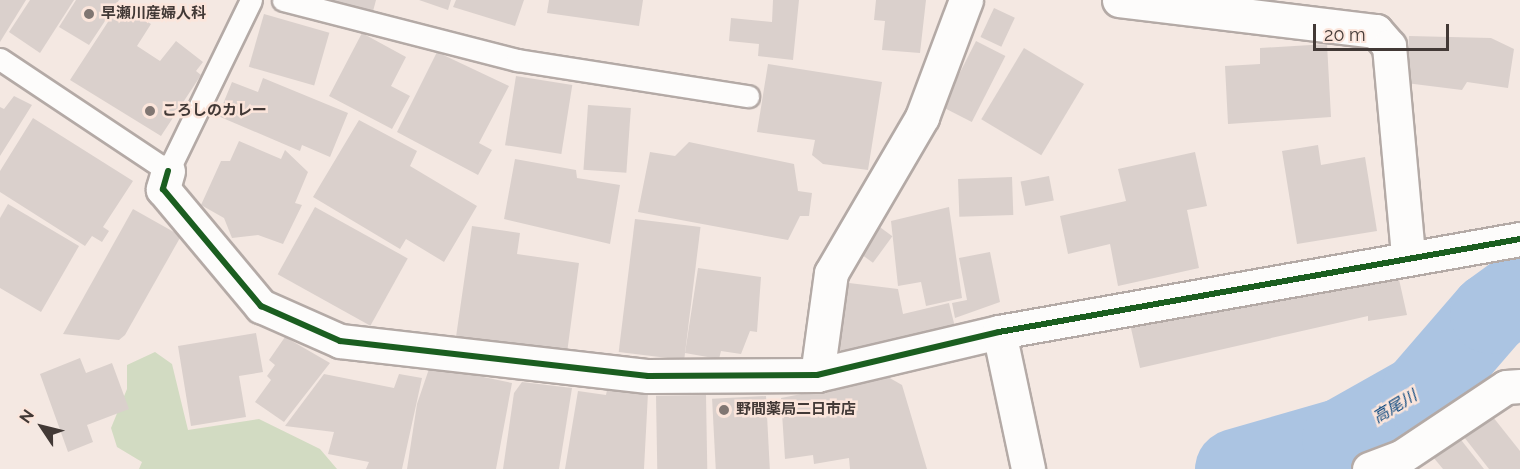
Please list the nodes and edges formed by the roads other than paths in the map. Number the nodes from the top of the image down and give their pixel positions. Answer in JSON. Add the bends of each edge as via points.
{"nodes":[{"id":1,"x":251,"y":0,"type":"edge"},
{"id":2,"x":283,"y":0,"type":"edge"},
{"id":3,"x":966,"y":0,"type":"edge"},
{"id":4,"x":1119,"y":0,"type":"edge"},
{"id":5,"x":0,"y":59,"type":"edge"},
{"id":6,"x":748,"y":96,"type":"dead end"},
{"id":7,"x":168,"y":171,"type":"junction"},
{"id":8,"x":1520,"y":238,"type":"edge"},
{"id":9,"x":1408,"y":255,"type":"junction"},
{"id":10,"x":999,"y":332,"type":"junction"},
{"id":11,"x":817,"y":375,"type":"junction"},
{"id":12,"x":1520,"y":386,"type":"edge"},
{"id":13,"x":1028,"y":467,"type":"edge"},
{"id":14,"x":1369,"y":469,"type":"edge"}],
"edges":[{"from":1,"to":7,"type":"lane"},
{"from":2,"to":6,"type":"lane","via":[[517,60]]},
{"from":3,"to":11,"type":"street","via":[[922,117],[831,273]]},
{"from":4,"to":9,"type":"street","via":[[1376,31],[1389,46]]},
{"from":5,"to":7,"type":"lane"},
{"from":7,"to":11,"type":"street","via":[[163,189],[261,306],[340,340],[648,376]]},
{"from":8,"to":9,"type":"street"},
{"from":9,"to":10,"type":"street"},
{"from":10,"to":11,"type":"street"},
{"from":10,"to":13,"type":"street"},
{"from":12,"to":14,"type":"street","via":[[1506,387],[1401,457]]}]}
